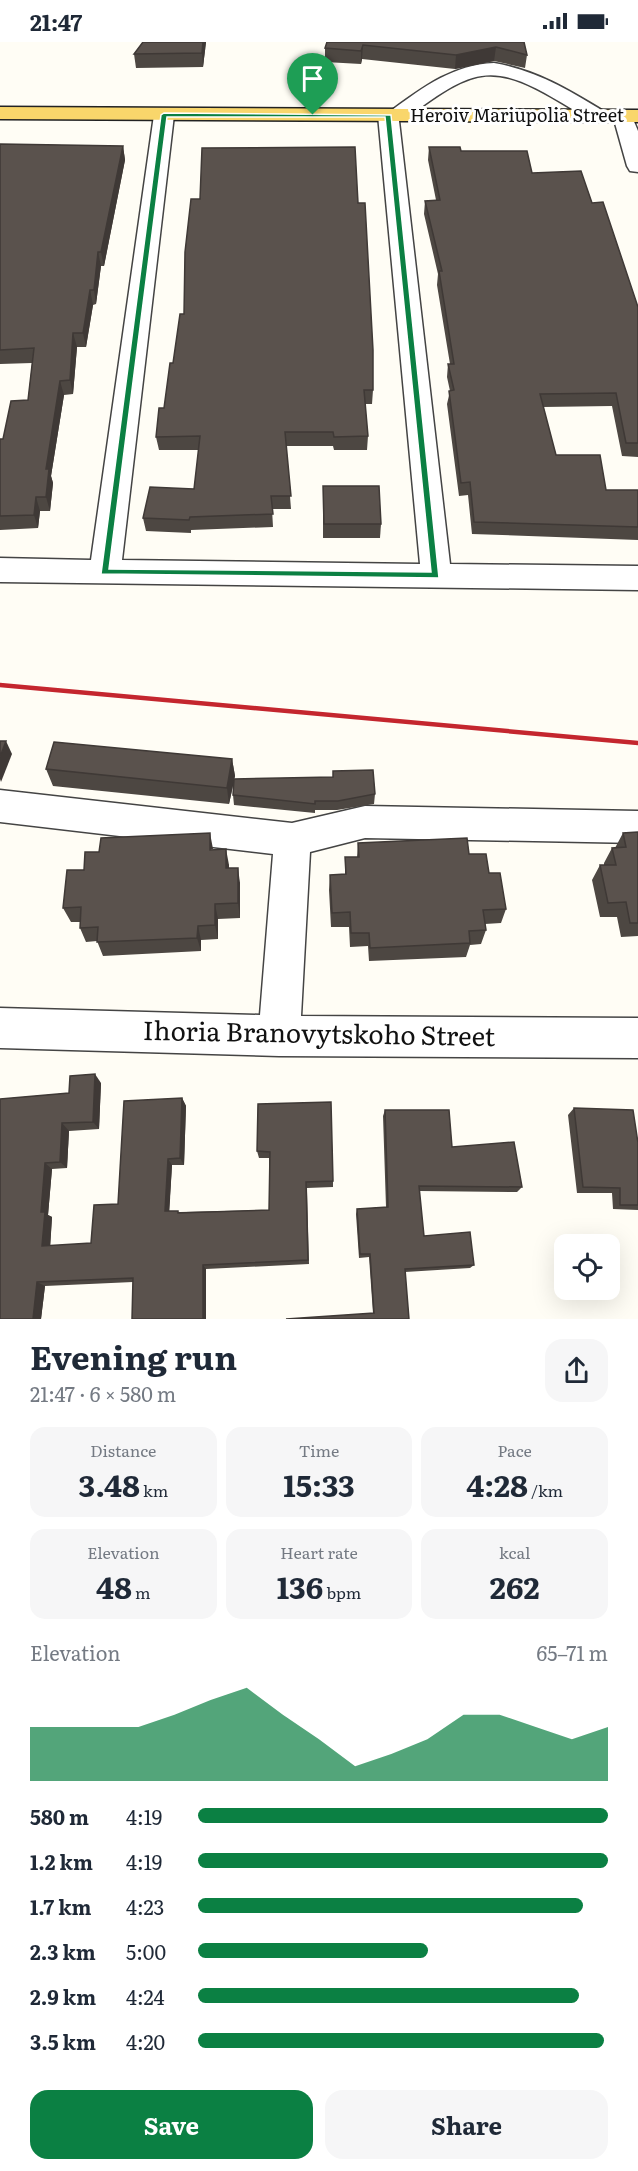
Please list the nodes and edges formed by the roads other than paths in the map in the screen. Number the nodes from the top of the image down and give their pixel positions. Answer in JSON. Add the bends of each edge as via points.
{"nodes":[{"id":1,"x":0,"y":113,"type":"edge"},
{"id":2,"x":164,"y":115,"type":"junction"},
{"id":3,"x":393,"y":115,"type":"junction"},
{"id":4,"x":598,"y":116,"type":"junction"},
{"id":5,"x":630,"y":116,"type":"edge"},
{"id":6,"x":638,"y":166,"type":"edge"},
{"id":7,"x":0,"y":570,"type":"edge"},
{"id":8,"x":105,"y":572,"type":"junction"},
{"id":9,"x":436,"y":575,"type":"junction"},
{"id":10,"x":638,"y":578,"type":"edge"},
{"id":11,"x":0,"y":806,"type":"edge"},
{"id":12,"x":638,"y":827,"type":"edge"},
{"id":13,"x":292,"y":840,"type":"junction"},
{"id":14,"x":0,"y":1028,"type":"edge"},
{"id":15,"x":279,"y":1036,"type":"junction"},
{"id":16,"x":638,"y":1038,"type":"edge"}],
"edges":[{"from":1,"to":2,"type":"main road","name":"Heroiv Mariupolia Street"},
{"from":2,"to":3,"type":"main road","name":"Heroiv Mariupolia Street"},
{"from":2,"to":8,"type":"street"},
{"from":3,"to":4,"type":"main road","name":"Heroiv Mariupolia Street"},
{"from":3,"to":4,"type":"street","via":[[458,75],[487,69],[533,78]]},
{"from":3,"to":9,"type":"street"},
{"from":4,"to":5,"type":"main road","name":"Heroiv Mariupolia Street"},
{"from":5,"to":6,"type":"street"},
{"from":7,"to":8,"type":"street"},
{"from":8,"to":9,"type":"street"},
{"from":9,"to":10,"type":"street"},
{"from":11,"to":13,"type":"street"},
{"from":12,"to":13,"type":"street","via":[[365,822]]},
{"from":13,"to":15,"type":"street"},
{"from":14,"to":15,"type":"street","name":"Ihoria Branovytskoho Street"},
{"from":15,"to":16,"type":"street","name":"Ihoria Branovytskoho Street"}]}
